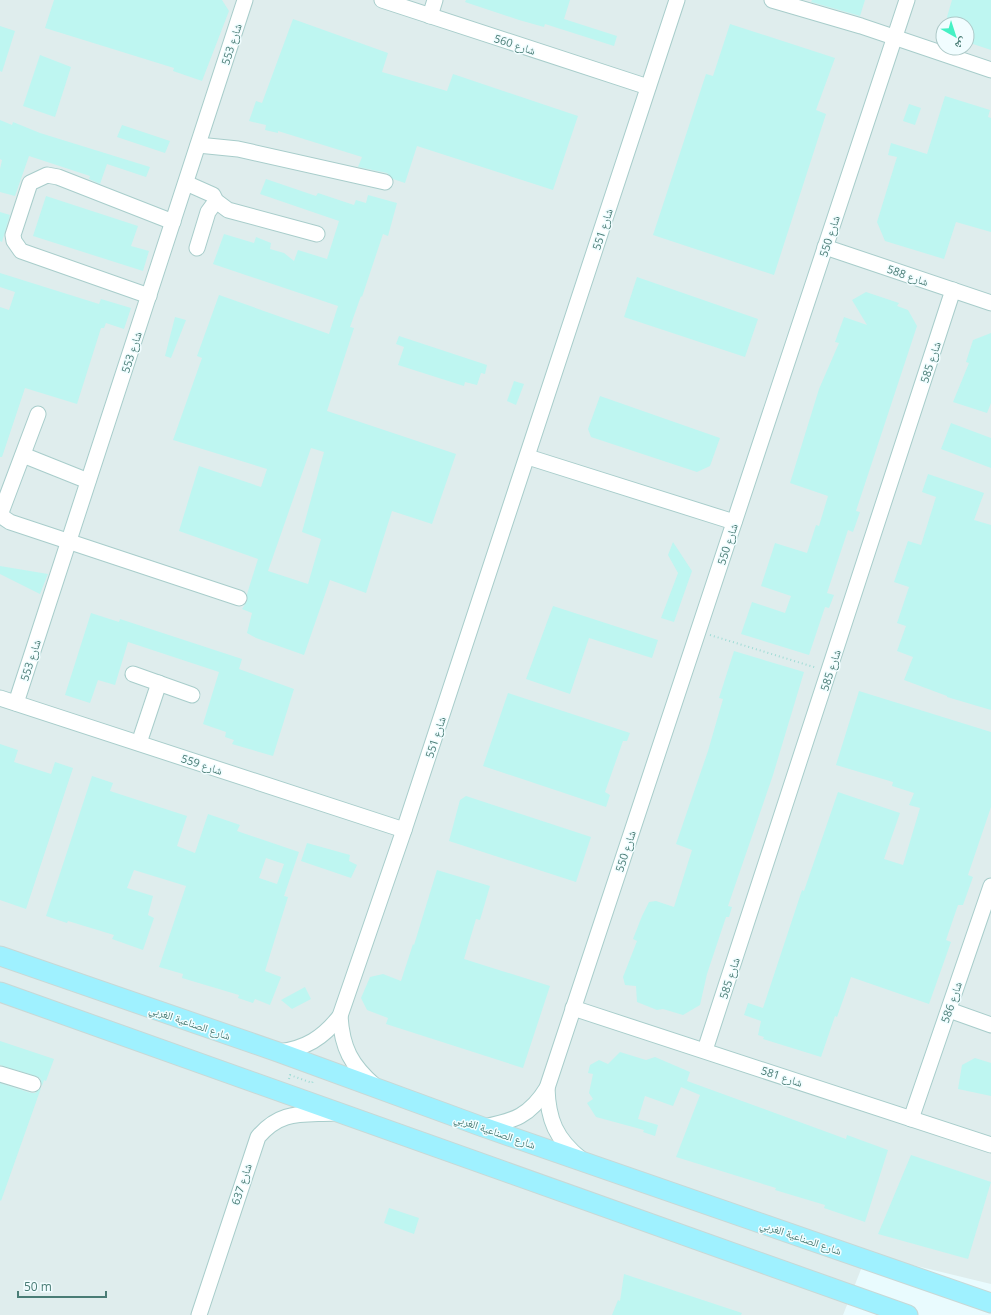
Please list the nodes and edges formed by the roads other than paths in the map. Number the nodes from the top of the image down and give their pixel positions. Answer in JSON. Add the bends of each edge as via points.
{"nodes":[{"id":1,"x":246,"y":0,"type":"edge"},
{"id":2,"x":382,"y":0,"type":"edge"},
{"id":3,"x":435,"y":0,"type":"edge"},
{"id":4,"x":677,"y":0,"type":"edge"},
{"id":5,"x":772,"y":0,"type":"edge"},
{"id":6,"x":906,"y":0,"type":"edge"},
{"id":7,"x":430,"y":16,"type":"junction"},
{"id":8,"x":894,"y":38,"type":"junction"},
{"id":9,"x":991,"y":70,"type":"edge"},
{"id":10,"x":648,"y":87,"type":"junction"},
{"id":11,"x":198,"y":145,"type":"junction"},
{"id":12,"x":385,"y":182,"type":"dead end"},
{"id":13,"x":186,"y":183,"type":"junction"},
{"id":14,"x":216,"y":201,"type":"junction"},
{"id":15,"x":173,"y":222,"type":"junction"},
{"id":16,"x":317,"y":234,"type":"dead end"},
{"id":17,"x":825,"y":247,"type":"junction"},
{"id":18,"x":197,"y":248,"type":"dead end"},
{"id":19,"x":954,"y":290,"type":"junction"},
{"id":20,"x":149,"y":296,"type":"junction"},
{"id":21,"x":991,"y":302,"type":"edge"},
{"id":22,"x":38,"y":414,"type":"dead end"},
{"id":23,"x":23,"y":455,"type":"junction"},
{"id":24,"x":528,"y":457,"type":"junction"},
{"id":25,"x":88,"y":481,"type":"junction"},
{"id":26,"x":734,"y":522,"type":"junction"},
{"id":27,"x":69,"y":541,"type":"junction"},
{"id":28,"x":239,"y":598,"type":"dead end"},
{"id":29,"x":133,"y":674,"type":"dead end"},
{"id":30,"x":159,"y":683,"type":"junction"},
{"id":31,"x":192,"y":695,"type":"dead end"},
{"id":32,"x":0,"y":698,"type":"edge"},
{"id":33,"x":16,"y":703,"type":"junction"},
{"id":34,"x":138,"y":743,"type":"junction"},
{"id":35,"x":404,"y":830,"type":"junction"},
{"id":36,"x":991,"y":886,"type":"edge"},
{"id":37,"x":987,"y":910,"type":"edge"},
{"id":38,"x":0,"y":956,"type":"edge"},
{"id":39,"x":0,"y":992,"type":"edge"},
{"id":40,"x":573,"y":1008,"type":"junction"},
{"id":41,"x":948,"y":1010,"type":"junction"},
{"id":42,"x":340,"y":1016,"type":"junction"},
{"id":43,"x":991,"y":1025,"type":"edge"},
{"id":44,"x":705,"y":1050,"type":"junction"},
{"id":45,"x":278,"y":1052,"type":"junction"},
{"id":46,"x":0,"y":1074,"type":"edge"},
{"id":47,"x":33,"y":1084,"type":"dead end"},
{"id":48,"x":547,"y":1088,"type":"junction"},
{"id":49,"x":381,"y":1091,"type":"junction"},
{"id":50,"x":339,"y":1113,"type":"junction"},
{"id":51,"x":911,"y":1118,"type":"junction"},
{"id":52,"x":484,"y":1127,"type":"junction"},
{"id":53,"x":991,"y":1145,"type":"edge"},
{"id":54,"x":586,"y":1163,"type":"junction"},
{"id":55,"x":991,"y":1303,"type":"edge"},
{"id":56,"x":199,"y":1315,"type":"edge"},
{"id":57,"x":908,"y":1315,"type":"edge"}],
"edges":[{"from":1,"to":11,"type":"street","name":"شارع 553"},
{"from":2,"to":7,"type":"street","name":"شارع 560"},
{"from":3,"to":7,"type":"street"},
{"from":4,"to":10,"type":"street","name":"شارع 551"},
{"from":5,"to":8,"type":"street"},
{"from":6,"to":8,"type":"street","name":"شارع 550"},
{"from":7,"to":10,"type":"street","name":"شارع 560"},
{"from":8,"to":9,"type":"street"},
{"from":8,"to":17,"type":"street","name":"شارع 550"},
{"from":10,"to":24,"type":"street","name":"شارع 551"},
{"from":11,"to":12,"type":"street","via":[[238,149]]},
{"from":11,"to":13,"type":"street","name":"شارع 553"},
{"from":13,"to":14,"type":"street","via":[[213,195]]},
{"from":13,"to":15,"type":"street","name":"شارع 553"},
{"from":14,"to":16,"type":"street","via":[[228,210]]},
{"from":14,"to":18,"type":"street","via":[[208,212]]},
{"from":15,"to":20,"type":"street","name":"شارع 553"},
{"from":15,"to":20,"type":"street","via":[[47,175],[30,183],[15,227],[14,241],[21,251]]},
{"from":17,"to":19,"type":"street","name":"شارع 588"},
{"from":17,"to":26,"type":"street","name":"شارع 550"},
{"from":19,"to":21,"type":"street","name":"شارع 588"},
{"from":19,"to":44,"type":"street","name":"شارع 585"},
{"from":20,"to":25,"type":"street","name":"شارع 553"},
{"from":22,"to":23,"type":"street"},
{"from":23,"to":25,"type":"street"},
{"from":23,"to":27,"type":"street","via":[[1,513],[4,518],[27,533]]},
{"from":24,"to":26,"type":"street"},
{"from":24,"to":35,"type":"street","name":"شارع 551"},
{"from":25,"to":27,"type":"street","name":"شارع 553"},
{"from":26,"to":40,"type":"street","name":"شارع 550"},
{"from":27,"to":28,"type":"street"},
{"from":27,"to":33,"type":"street","name":"شارع 553"},
{"from":29,"to":30,"type":"street"},
{"from":30,"to":31,"type":"street"},
{"from":30,"to":34,"type":"street"},
{"from":32,"to":33,"type":"street","name":"شارع 559"},
{"from":33,"to":34,"type":"street","name":"شارع 559"},
{"from":34,"to":35,"type":"street","name":"شارع 559"},
{"from":35,"to":42,"type":"street","name":"شارع 551"},
{"from":36,"to":37,"type":"street","name":"شارع 586"},
{"from":37,"to":41,"type":"street","name":"شارع 586"},
{"from":38,"to":45,"type":"main road","name":"شارع الصناعية الغربي"},
{"from":39,"to":50,"type":"main road"},
{"from":40,"to":44,"type":"street","name":"شارع 581"},
{"from":40,"to":48,"type":"street","name":"شارع 550"},
{"from":41,"to":43,"type":"street"},
{"from":41,"to":51,"type":"street","name":"شارع 586"},
{"from":42,"to":45,"type":"street","name":"شارع 551","via":[[331,1028],[307,1046]]},
{"from":42,"to":49,"type":"street","name":"شارع 551","via":[[341,1034],[346,1051],[356,1067]]},
{"from":44,"to":51,"type":"street","name":"شارع 581"},
{"from":45,"to":49,"type":"main road","name":"شارع الصناعية الغربي"},
{"from":46,"to":47,"type":"street"},
{"from":48,"to":52,"type":"street","name":"شارع 550","via":[[528,1112],[514,1120]]},
{"from":48,"to":54,"type":"street","name":"شارع 550","via":[[552,1122],[560,1137]]},
{"from":49,"to":52,"type":"main road","name":"شارع الصناعية الغربي"},
{"from":50,"to":56,"type":"street","name":"شارع 637","via":[[280,1118],[267,1126],[258,1137]]},
{"from":50,"to":57,"type":"main road"},
{"from":51,"to":53,"type":"street","name":"شارع 581"},
{"from":52,"to":54,"type":"main road","name":"شارع الصناعية الغربي"},
{"from":54,"to":55,"type":"main road","name":"شارع الصناعية الغربي"}]}
